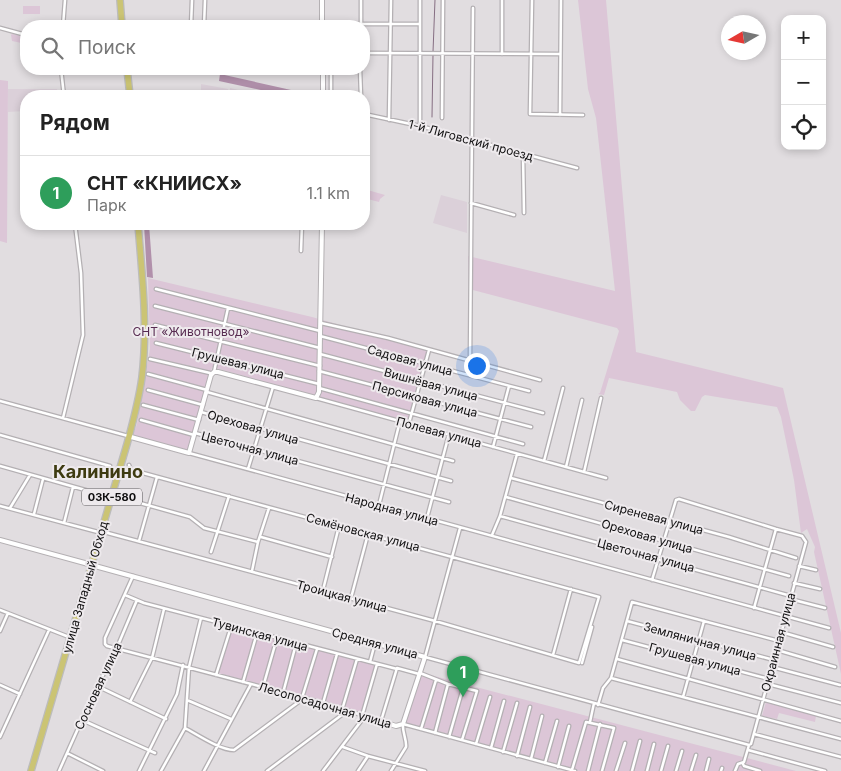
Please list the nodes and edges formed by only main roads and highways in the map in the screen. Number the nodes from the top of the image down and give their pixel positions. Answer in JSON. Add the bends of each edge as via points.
{"nodes":[{"id":1,"x":121,"y":0,"type":"edge"},
{"id":2,"x":123,"y":20,"type":"edge"},
{"id":3,"x":127,"y":75,"type":"edge"},
{"id":4,"x":128,"y":90,"type":"edge"},
{"id":5,"x":138,"y":230,"type":"edge"},
{"id":6,"x":138,"y":230,"type":"edge"},
{"id":7,"x":130,"y":437,"type":"junction"},
{"id":8,"x":92,"y":563,"type":"junction"},
{"id":9,"x":72,"y":638,"type":"junction"},
{"id":10,"x":32,"y":771,"type":"edge"}],
"edges":[{"from":1,"to":2,"type":"highway"},
{"from":3,"to":4,"type":"highway"},
{"from":5,"to":7,"type":"highway","name":"улица Западный Обход","number":"03К-580","via":[[144,354]]},
{"from":6,"to":7,"type":"highway","name":"улица Западный Обход","number":"03К-580","via":[[145,354],[143,380]]},
{"from":7,"to":8,"type":"highway","name":"улица Западный Обход","number":"03К-580"},
{"from":7,"to":8,"type":"highway","name":"улица Западный Обход","number":"03К-580"},
{"from":8,"to":9,"type":"highway","name":"улица Западный Обход","number":"03К-580"},
{"from":8,"to":9,"type":"highway","name":"улица Западный Обход","number":"03К-580"},
{"from":9,"to":10,"type":"highway","name":"улица Западный Обход","number":"03К-580"}]}
